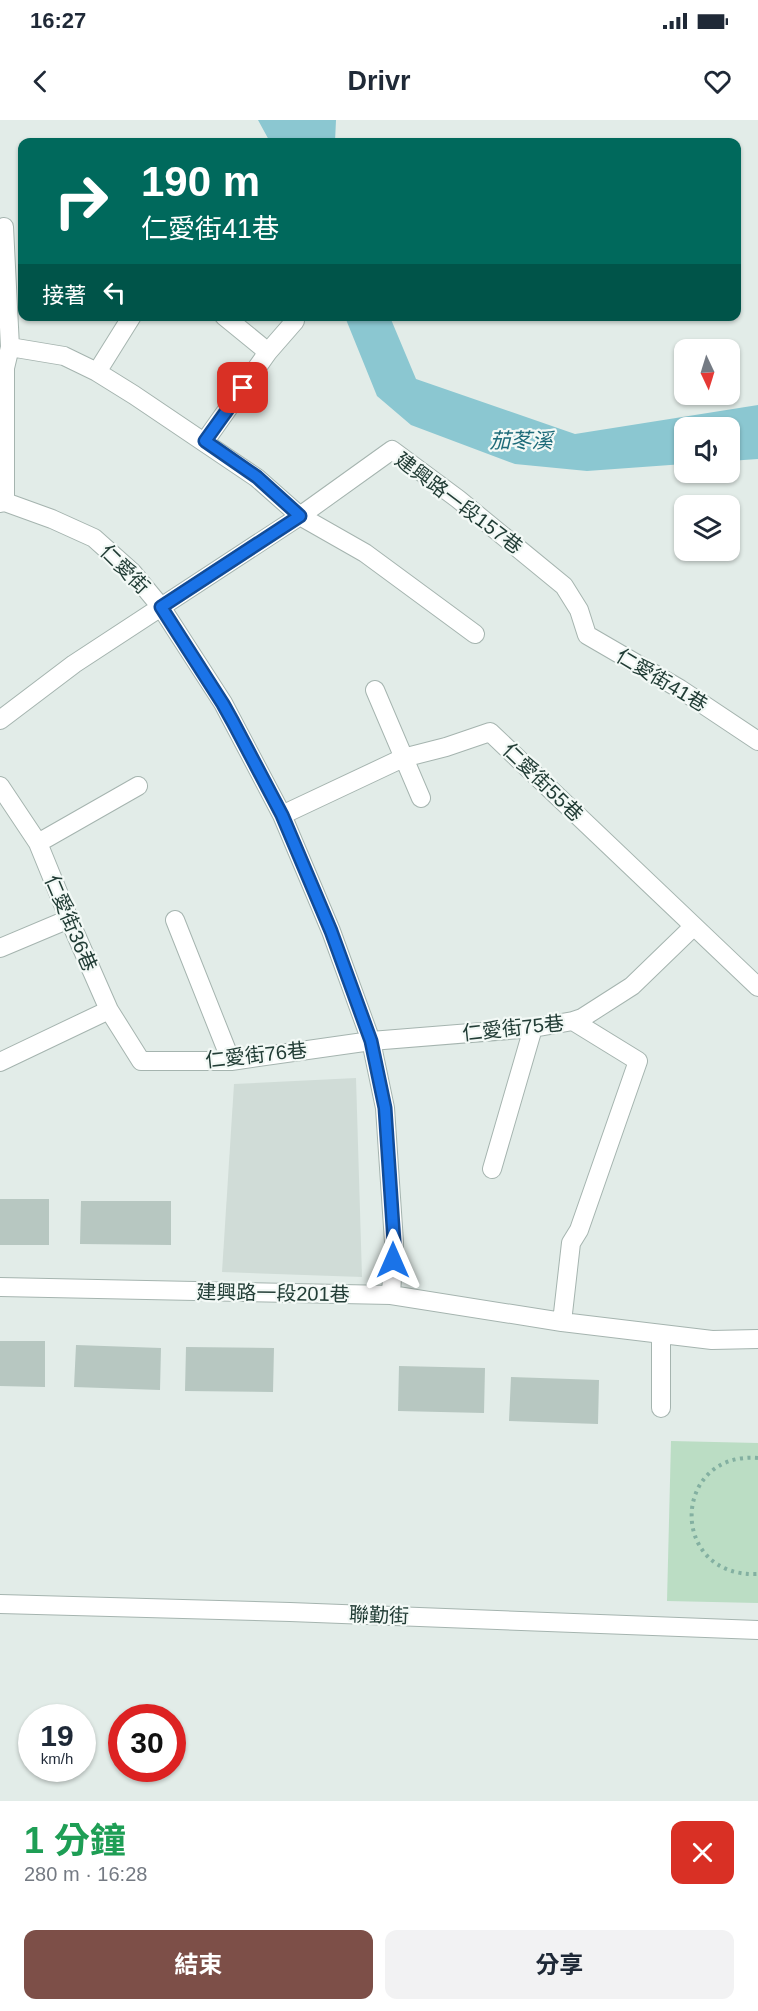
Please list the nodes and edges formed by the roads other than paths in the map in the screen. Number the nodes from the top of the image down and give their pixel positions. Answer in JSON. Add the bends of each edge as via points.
{"nodes":[{"id":1,"x":4,"y":226,"type":"dead end"},
{"id":2,"x":129,"y":321,"type":"edge"},
{"id":3,"x":230,"y":321,"type":"edge"},
{"id":4,"x":295,"y":321,"type":"dead end"},
{"id":5,"x":10,"y":347,"type":"junction"},
{"id":6,"x":268,"y":352,"type":"junction"},
{"id":7,"x":3,"y":368,"type":"edge"},
{"id":8,"x":96,"y":372,"type":"junction"},
{"id":9,"x":205,"y":441,"type":"junction"},
{"id":10,"x":2,"y":502,"type":"edge"},
{"id":11,"x":300,"y":516,"type":"junction"},
{"id":12,"x":161,"y":607,"type":"junction"},
{"id":13,"x":579,"y":610,"type":"joint"},
{"id":14,"x":476,"y":634,"type":"dead end"},
{"id":15,"x":375,"y":690,"type":"dead end"},
{"id":16,"x":0,"y":720,"type":"edge"},
{"id":17,"x":758,"y":741,"type":"edge"},
{"id":18,"x":403,"y":758,"type":"junction"},
{"id":19,"x":0,"y":786,"type":"edge"},
{"id":20,"x":138,"y":786,"type":"dead end"},
{"id":21,"x":421,"y":798,"type":"dead end"},
{"id":22,"x":282,"y":815,"type":"junction"},
{"id":23,"x":38,"y":843,"type":"junction"},
{"id":24,"x":69,"y":919,"type":"junction"},
{"id":25,"x":175,"y":920,"type":"dead end"},
{"id":26,"x":694,"y":926,"type":"junction"},
{"id":27,"x":0,"y":948,"type":"edge"},
{"id":28,"x":758,"y":987,"type":"edge"},
{"id":29,"x":110,"y":1010,"type":"junction"},
{"id":30,"x":573,"y":1021,"type":"junction"},
{"id":31,"x":533,"y":1028,"type":"junction"},
{"id":32,"x":371,"y":1041,"type":"junction"},
{"id":33,"x":141,"y":1061,"type":"joint"},
{"id":34,"x":231,"y":1061,"type":"junction"},
{"id":35,"x":0,"y":1062,"type":"edge"},
{"id":36,"x":492,"y":1169,"type":"dead end"},
{"id":37,"x":0,"y":1287,"type":"edge"},
{"id":38,"x":391,"y":1295,"type":"junction"},
{"id":39,"x":562,"y":1322,"type":"junction"},
{"id":40,"x":661,"y":1334,"type":"junction"},
{"id":41,"x":758,"y":1339,"type":"edge"},
{"id":42,"x":661,"y":1408,"type":"dead end"},
{"id":43,"x":0,"y":1604,"type":"edge"},
{"id":44,"x":758,"y":1630,"type":"edge"}],
"edges":[{"from":1,"to":5,"type":"street"},
{"from":2,"to":8,"type":"street"},
{"from":3,"to":6,"type":"street"},
{"from":4,"to":6,"type":"street"},
{"from":5,"to":7,"type":"street"},
{"from":5,"to":8,"type":"street","via":[[64,356]]},
{"from":6,"to":9,"type":"street"},
{"from":7,"to":10,"type":"street"},
{"from":8,"to":9,"type":"street"},
{"from":9,"to":11,"type":"street","via":[[257,477]]},
{"from":10,"to":12,"type":"street","name":"仁愛街","via":[[94,538],[132,572]]},
{"from":11,"to":12,"type":"street"},
{"from":11,"to":13,"type":"street","name":"建興路一段157巷","via":[[392,450],[564,586]]},
{"from":11,"to":14,"type":"street","via":[[365,553]]},
{"from":12,"to":16,"type":"street","via":[[74,664]]},
{"from":12,"to":22,"type":"street","name":"仁愛街","via":[[223,704]]},
{"from":13,"to":17,"type":"street","name":"仁愛街41巷","via":[[587,635]]},
{"from":15,"to":18,"type":"street"},
{"from":18,"to":21,"type":"street"},
{"from":18,"to":22,"type":"street","name":"仁愛街55巷"},
{"from":18,"to":26,"type":"street","name":"仁愛街55巷","via":[[490,732]]},
{"from":19,"to":23,"type":"street","name":"仁愛街36巷"},
{"from":20,"to":23,"type":"street"},
{"from":22,"to":32,"type":"street","name":"仁愛街","via":[[331,931]]},
{"from":23,"to":24,"type":"street","name":"仁愛街36巷"},
{"from":24,"to":27,"type":"street"},
{"from":24,"to":29,"type":"street","name":"仁愛街36巷"},
{"from":25,"to":34,"type":"street"},
{"from":26,"to":28,"type":"street","name":"仁愛街55巷"},
{"from":26,"to":30,"type":"street","name":"仁愛街75巷","via":[[632,986]]},
{"from":29,"to":33,"type":"street","name":"仁愛街36巷"},
{"from":29,"to":35,"type":"street"},
{"from":30,"to":31,"type":"street","name":"仁愛街75巷"},
{"from":30,"to":39,"type":"street","via":[[638,1060],[579,1230],[571,1243]]},
{"from":31,"to":32,"type":"street","name":"仁愛街75巷"},
{"from":31,"to":36,"type":"street"},
{"from":32,"to":34,"type":"street","name":"仁愛街76巷"},
{"from":32,"to":38,"type":"street","name":"仁愛街","via":[[385,1108],[394,1242]]},
{"from":33,"to":34,"type":"street","name":"仁愛街76巷"},
{"from":37,"to":38,"type":"street","name":"建興路一段201巷"},
{"from":38,"to":39,"type":"street","name":"建興路一段201巷"},
{"from":39,"to":40,"type":"street","name":"建興路一段201巷"},
{"from":40,"to":41,"type":"street","name":"建興路一段201巷","via":[[712,1340]]},
{"from":40,"to":42,"type":"street"},
{"from":43,"to":44,"type":"street","name":"聯勤街"}]}
